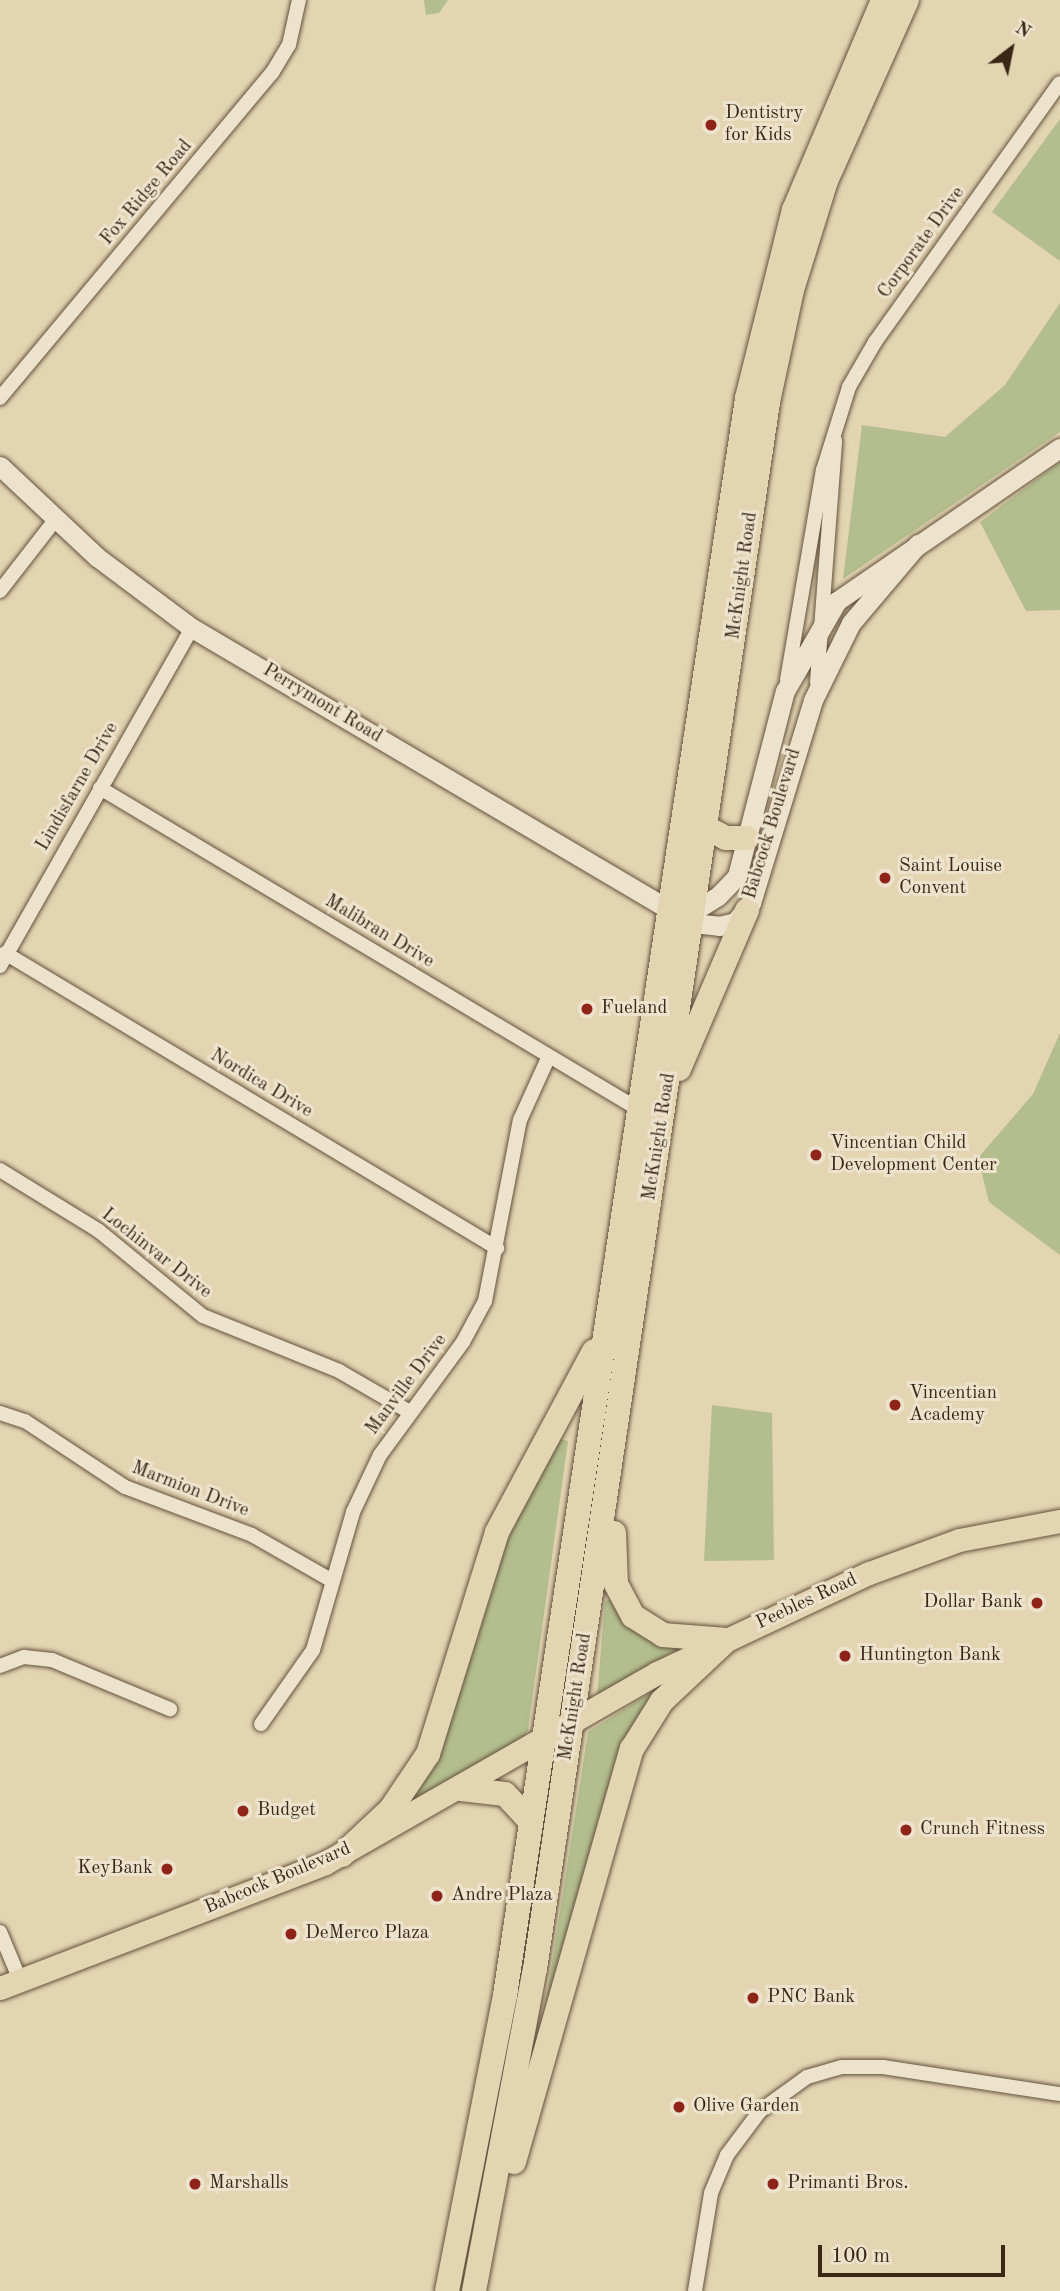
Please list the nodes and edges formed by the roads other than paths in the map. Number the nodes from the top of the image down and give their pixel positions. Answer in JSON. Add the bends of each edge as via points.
{"nodes":[{"id":1,"x":299,"y":0,"type":"edge"},
{"id":2,"x":883,"y":0,"type":"edge"},
{"id":3,"x":907,"y":0,"type":"edge"},
{"id":4,"x":1060,"y":83,"type":"edge"},
{"id":5,"x":0,"y":398,"type":"edge"},
{"id":6,"x":835,"y":436,"type":"junction"},
{"id":7,"x":1060,"y":448,"type":"edge"},
{"id":8,"x":0,"y":466,"type":"edge"},
{"id":9,"x":55,"y":520,"type":"junction"},
{"id":10,"x":918,"y":544,"type":"junction"},
{"id":11,"x":0,"y":591,"type":"edge"},
{"id":12,"x":824,"y":618,"type":"junction"},
{"id":13,"x":192,"y":628,"type":"junction"},
{"id":14,"x":785,"y":691,"type":"junction"},
{"id":15,"x":813,"y":699,"type":"junction"},
{"id":16,"x":100,"y":789,"type":"junction"},
{"id":17,"x":706,"y":828,"type":"junction"},
{"id":18,"x":747,"y":838,"type":"junction"},
{"id":19,"x":668,"y":909,"type":"junction"},
{"id":20,"x":747,"y":910,"type":"junction"},
{"id":21,"x":693,"y":917,"type":"junction"},
{"id":22,"x":2,"y":959,"type":"edge"},
{"id":23,"x":550,"y":1056,"type":"junction"},
{"id":24,"x":665,"y":1105,"type":"junction"},
{"id":25,"x":638,"y":1109,"type":"junction"},
{"id":26,"x":0,"y":1170,"type":"edge"},
{"id":27,"x":497,"y":1248,"type":"junction"},
{"id":28,"x":607,"y":1314,"type":"junction"},
{"id":29,"x":625,"y":1371,"type":"junction"},
{"id":30,"x":408,"y":1411,"type":"junction"},
{"id":31,"x":0,"y":1413,"type":"edge"},
{"id":32,"x":1060,"y":1521,"type":"edge"},
{"id":33,"x":331,"y":1580,"type":"junction"},
{"id":34,"x":727,"y":1640,"type":"junction"},
{"id":35,"x":0,"y":1666,"type":"edge"},
{"id":36,"x":170,"y":1709,"type":"dead end"},
{"id":37,"x":261,"y":1724,"type":"dead end"},
{"id":38,"x":572,"y":1726,"type":"junction"},
{"id":39,"x":543,"y":1744,"type":"junction"},
{"id":40,"x":461,"y":1789,"type":"junction"},
{"id":41,"x":531,"y":1822,"type":"junction"},
{"id":42,"x":342,"y":1855,"type":"junction"},
{"id":43,"x":0,"y":1932,"type":"edge"},
{"id":44,"x":10,"y":1984,"type":"edge"},
{"id":45,"x":1060,"y":2094,"type":"edge"},
{"id":46,"x":475,"y":2287,"type":"edge"},
{"id":47,"x":447,"y":2291,"type":"edge"},
{"id":48,"x":695,"y":2291,"type":"edge"}],
"edges":[{"from":1,"to":5,"type":"street","name":"Fox Ridge Road","via":[[289,45],[272,73]]},
{"from":2,"to":19,"type":"highway","name":"McKnight Road","via":[[811,162],[763,321]]},
{"from":3,"to":17,"type":"highway","name":"McKnight Road","via":[[839,146],[786,314]]},
{"from":4,"to":6,"type":"street","name":"Corporate Drive","via":[[875,342],[849,387]]},
{"from":6,"to":12,"type":"street","name":"Corporate Drive"},
{"from":6,"to":14,"type":"street","name":"Corporate Drive","via":[[823,470]]},
{"from":7,"to":10,"type":"street","name":"Babcock Boulevard"},
{"from":8,"to":9,"type":"street","name":"Perrymont Road"},
{"from":9,"to":11,"type":"street"},
{"from":9,"to":13,"type":"street","name":"Perrymont Road"},
{"from":10,"to":12,"type":"street","name":"Babcock Boulevard","via":[[853,585]]},
{"from":10,"to":15,"type":"street","name":"Babcock Boulevard","via":[[858,612]]},
{"from":12,"to":14,"type":"street","name":"Babcock Boulevard"},
{"from":12,"to":15,"type":"street","name":"Corporate Drive"},
{"from":13,"to":16,"type":"street","name":"Lindisfarne Drive"},
{"from":13,"to":19,"type":"street","name":"Perrymont Road"},
{"from":14,"to":18,"type":"street","name":"Babcock Boulevard"},
{"from":15,"to":20,"type":"street","name":"Babcock Boulevard"},
{"from":16,"to":22,"type":"street","name":"Lindisfarne Drive"},
{"from":16,"to":23,"type":"street","name":"Malibran Drive"},
{"from":17,"to":18,"type":"highway","via":[[726,838]]},
{"from":17,"to":21,"type":"highway","name":"McKnight Road"},
{"from":18,"to":21,"type":"street","name":"Babcock Boulevard","via":[[732,884]]},
{"from":19,"to":21,"type":"street","name":"Babcock Boulevard"},
{"from":19,"to":25,"type":"highway","name":"McKnight Road"},
{"from":20,"to":21,"type":"street","name":"Babcock Boulevard","via":[[727,925]]},
{"from":20,"to":24,"type":"highway"},
{"from":21,"to":24,"type":"highway","name":"McKnight Road"},
{"from":22,"to":27,"type":"street","name":"Nordica Drive"},
{"from":23,"to":25,"type":"street","name":"Malibran Drive"},
{"from":23,"to":27,"type":"street","name":"Manville Drive","via":[[520,1120]]},
{"from":24,"to":29,"type":"highway","name":"McKnight Road"},
{"from":25,"to":28,"type":"highway","name":"McKnight Road"},
{"from":26,"to":30,"type":"street","name":"Lochinvar Drive","via":[[99,1231],[204,1316],[339,1371]]},
{"from":27,"to":30,"type":"street","name":"Manville Drive","via":[[472,1327]]},
{"from":28,"to":39,"type":"highway","name":"McKnight Road"},
{"from":28,"to":42,"type":"highway","via":[[580,1382],[502,1518],[428,1754],[391,1809]]},
{"from":29,"to":34,"type":"highway","via":[[613,1553],[619,1593],[633,1616],[654,1631]]},
{"from":29,"to":38,"type":"highway","name":"McKnight Road"},
{"from":30,"to":33,"type":"street","name":"Manville Drive","via":[[360,1494]]},
{"from":31,"to":33,"type":"street","name":"Marmion Drive","via":[[25,1421],[125,1487],[252,1535]]},
{"from":32,"to":34,"type":"main road","name":"Peebles Road","via":[[926,1551]]},
{"from":33,"to":37,"type":"street","name":"Manville Drive","via":[[313,1650]]},
{"from":34,"to":38,"type":"main road","name":"Peebles Road"},
{"from":34,"to":46,"type":"highway","via":[[662,1700],[629,1756],[550,2052]]},
{"from":35,"to":36,"type":"street","via":[[24,1657],[52,1660]]},
{"from":38,"to":39,"type":"main road","name":"Peebles Road"},
{"from":38,"to":46,"type":"highway","name":"McKnight Road","via":[[523,2041]]},
{"from":39,"to":40,"type":"main road","name":"Babcock Boulevard"},
{"from":39,"to":41,"type":"highway","name":"McKnight Road"},
{"from":40,"to":41,"type":"highway","via":[[505,1794]]},
{"from":40,"to":42,"type":"main road","name":"Babcock Boulevard"},
{"from":41,"to":47,"type":"highway","name":"McKnight Road","via":[[489,2089]]},
{"from":42,"to":44,"type":"main road","name":"Babcock Boulevard"},
{"from":43,"to":44,"type":"street"},
{"from":45,"to":48,"type":"street","via":[[883,2067],[842,2067],[807,2077],[760,2111],[727,2154],[711,2193]]}]}
